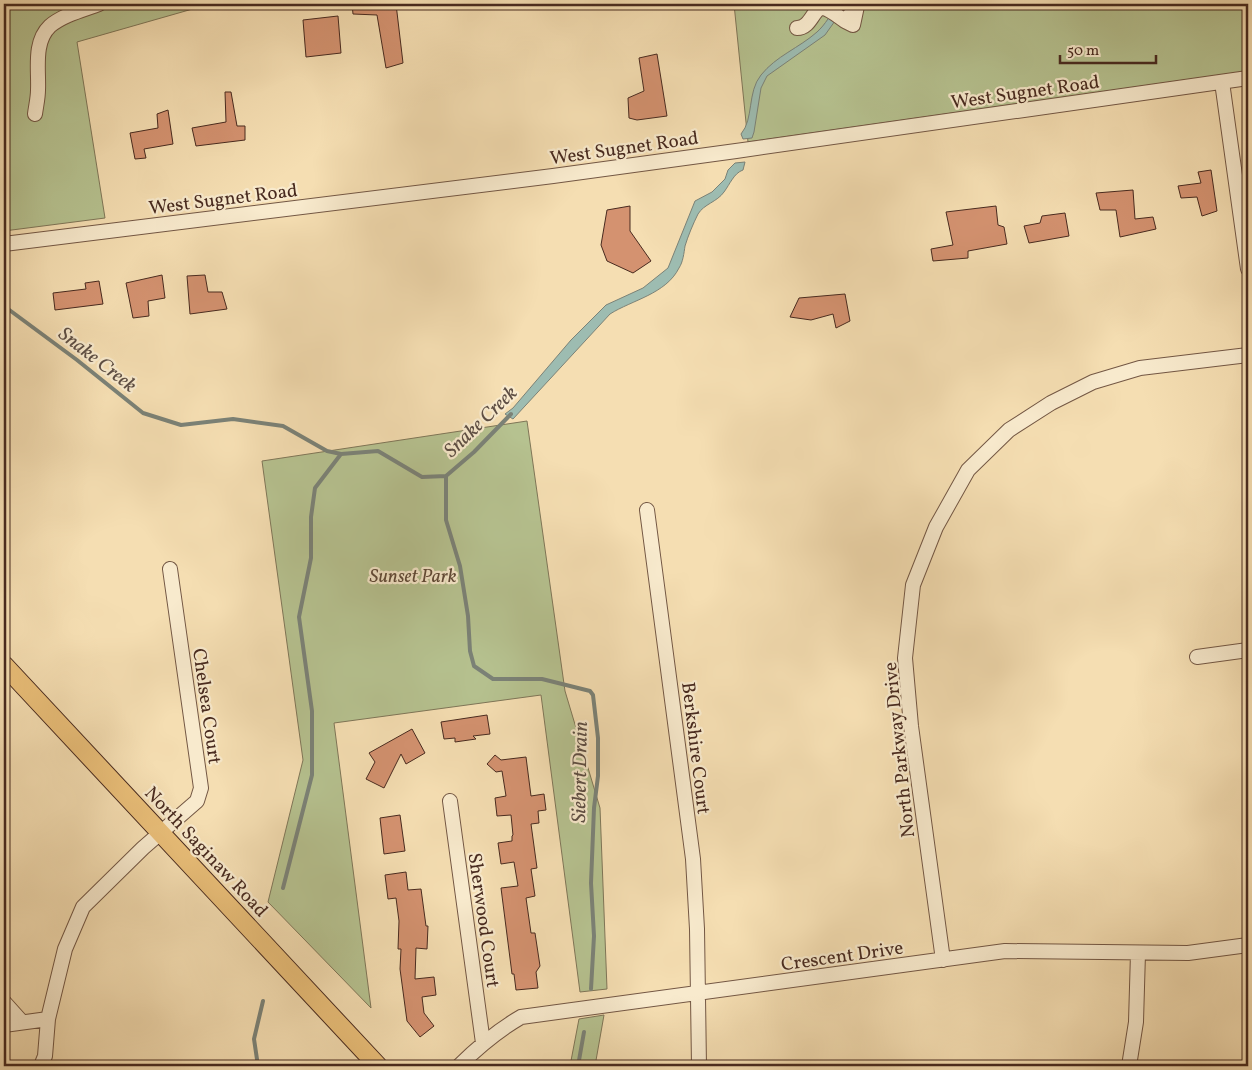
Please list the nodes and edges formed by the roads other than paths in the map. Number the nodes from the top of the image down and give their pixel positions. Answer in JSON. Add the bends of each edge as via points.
{"nodes":[{"id":1,"x":99,"y":4,"type":"edge"},
{"id":2,"x":858,"y":5,"type":"edge"},
{"id":3,"x":797,"y":28,"type":"dead end"},
{"id":4,"x":1248,"y":78,"type":"edge"},
{"id":5,"x":1222,"y":82,"type":"junction"},
{"id":6,"x":35,"y":114,"type":"dead end"},
{"id":7,"x":4,"y":244,"type":"edge"},
{"id":8,"x":1248,"y":269,"type":"edge"},
{"id":9,"x":1248,"y":355,"type":"edge"},
{"id":10,"x":647,"y":510,"type":"dead end"},
{"id":11,"x":170,"y":569,"type":"dead end"},
{"id":12,"x":1248,"y":650,"type":"edge"},
{"id":13,"x":1197,"y":657,"type":"dead end"},
{"id":14,"x":4,"y":665,"type":"edge"},
{"id":15,"x":450,"y":801,"type":"dead end"},
{"id":16,"x":161,"y":832,"type":"junction"},
{"id":17,"x":1248,"y":945,"type":"edge"},
{"id":18,"x":1138,"y":953,"type":"junction"},
{"id":19,"x":942,"y":960,"type":"junction"},
{"id":20,"x":698,"y":992,"type":"junction"},
{"id":21,"x":4,"y":1002,"type":"edge"},
{"id":22,"x":48,"y":1019,"type":"junction"},
{"id":23,"x":22,"y":1022,"type":"junction"},
{"id":24,"x":4,"y":1025,"type":"edge"},
{"id":25,"x":482,"y":1043,"type":"junction"},
{"id":26,"x":41,"y":1066,"type":"edge"},
{"id":27,"x":378,"y":1066,"type":"edge"},
{"id":28,"x":459,"y":1066,"type":"edge"},
{"id":29,"x":699,"y":1066,"type":"edge"},
{"id":30,"x":1129,"y":1066,"type":"edge"}],
"edges":[{"from":1,"to":6,"type":"street","via":[[60,20],[38,39]]},
{"from":2,"to":3,"type":"street","via":[[853,25],[820,8],[807,25]]},
{"from":4,"to":5,"type":"street","name":"West Sugnet Road"},
{"from":5,"to":7,"type":"street","name":"West Sugnet Road","via":[[736,152]]},
{"from":5,"to":8,"type":"street"},
{"from":9,"to":19,"type":"street","name":"North Parkway Drive","via":[[1140,368],[1093,382],[1051,403],[1009,430],[968,470],[936,527],[914,585],[905,658]]},
{"from":10,"to":20,"type":"street","name":"Berkshire Court","via":[[693,859]]},
{"from":11,"to":16,"type":"street","name":"Chelsea Court","via":[[200,788],[196,801]]},
{"from":12,"to":13,"type":"street"},
{"from":14,"to":16,"type":"main road","name":"North Saginaw Road"},
{"from":15,"to":25,"type":"street","name":"Sherwood Court"},
{"from":16,"to":22,"type":"street","name":"Chelsea Court","via":[[84,907],[65,950]]},
{"from":16,"to":27,"type":"main road","name":"North Saginaw Road"},
{"from":17,"to":18,"type":"street","name":"Crescent Drive","via":[[1188,953]]},
{"from":18,"to":19,"type":"street","name":"Crescent Drive","via":[[1006,951]]},
{"from":18,"to":30,"type":"street","via":[[1136,1022]]},
{"from":19,"to":20,"type":"street","name":"Crescent Drive"},
{"from":20,"to":25,"type":"street","name":"Crescent Drive","via":[[521,1017]]},
{"from":20,"to":29,"type":"street","name":"Berkshire Court"},
{"from":21,"to":23,"type":"street"},
{"from":22,"to":23,"type":"street"},
{"from":22,"to":26,"type":"street","name":"Chelsea Court"},
{"from":23,"to":24,"type":"street"},
{"from":25,"to":28,"type":"street","name":"Crescent Drive"}]}
